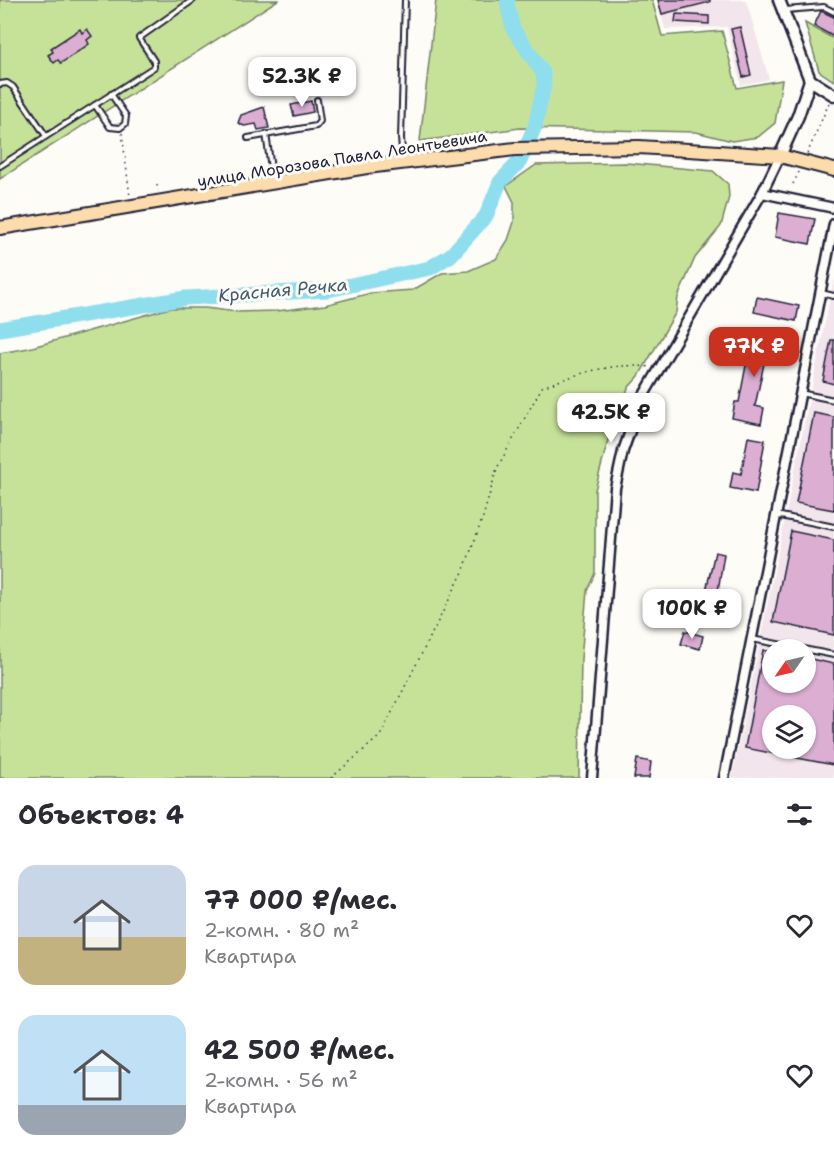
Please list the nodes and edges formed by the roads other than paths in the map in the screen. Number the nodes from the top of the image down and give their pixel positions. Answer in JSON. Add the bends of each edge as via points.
{"nodes":[{"id":1,"x":193,"y":0,"type":"edge"},
{"id":2,"x":405,"y":0,"type":"edge"},
{"id":3,"x":781,"y":5,"type":"edge"},
{"id":4,"x":834,"y":12,"type":"edge"},
{"id":5,"x":810,"y":80,"type":"junction"},
{"id":6,"x":0,"y":84,"type":"edge"},
{"id":7,"x":111,"y":94,"type":"junction"},
{"id":8,"x":834,"y":95,"type":"edge"},
{"id":9,"x":317,"y":100,"type":"dead end"},
{"id":10,"x":95,"y":105,"type":"junction"},
{"id":11,"x":266,"y":135,"type":"junction"},
{"id":12,"x":46,"y":136,"type":"junction"},
{"id":13,"x":248,"y":138,"type":"dead end"},
{"id":14,"x":780,"y":156,"type":"junction"},
{"id":15,"x":403,"y":162,"type":"junction"},
{"id":16,"x":0,"y":166,"type":"edge"},
{"id":17,"x":834,"y":170,"type":"edge"},
{"id":18,"x":273,"y":182,"type":"junction"},
{"id":19,"x":762,"y":193,"type":"junction"},
{"id":20,"x":834,"y":208,"type":"edge"},
{"id":21,"x":834,"y":224,"type":"edge"},
{"id":22,"x":0,"y":228,"type":"edge"},
{"id":23,"x":821,"y":293,"type":"junction"},
{"id":24,"x":834,"y":296,"type":"edge"},
{"id":25,"x":800,"y":393,"type":"junction"},
{"id":26,"x":834,"y":400,"type":"edge"},
{"id":27,"x":776,"y":515,"type":"junction"},
{"id":28,"x":834,"y":526,"type":"edge"},
{"id":29,"x":752,"y":639,"type":"junction"},
{"id":30,"x":834,"y":655,"type":"edge"},
{"id":31,"x":592,"y":778,"type":"edge"},
{"id":32,"x":724,"y":778,"type":"edge"}],
"edges":[{"from":1,"to":7,"type":"lane","via":[[139,38],[154,67]]},
{"from":2,"to":15,"type":"lane"},
{"from":3,"to":4,"type":"lane","via":[[824,7]]},
{"from":3,"to":5,"type":"street"},
{"from":5,"to":8,"type":"street"},
{"from":5,"to":14,"type":"street"},
{"from":6,"to":12,"type":"lane","via":[[13,87]]},
{"from":7,"to":10,"type":"lane"},
{"from":7,"to":10,"type":"lane","via":[[126,116],[123,126],[110,127]]},
{"from":9,"to":11,"type":"lane","via":[[320,121],[316,126]]},
{"from":10,"to":12,"type":"lane"},
{"from":11,"to":13,"type":"lane"},
{"from":11,"to":18,"type":"lane"},
{"from":12,"to":16,"type":"lane"},
{"from":14,"to":15,"type":"main road","name":"улица Морозова Павла Леонтьевича","via":[[574,147],[515,149]]},
{"from":14,"to":17,"type":"main road","name":"улица Морозова Павла Леонтьевича"},
{"from":14,"to":19,"type":"street"},
{"from":15,"to":18,"type":"main road","name":"улица Морозова Павла Леонтьевича"},
{"from":18,"to":22,"type":"main road","name":"улица Морозова Павла Леонтьевича"},
{"from":19,"to":20,"type":"street"},
{"from":19,"to":31,"type":"street","via":[[659,369],[637,410],[623,451],[615,488]]},
{"from":21,"to":23,"type":"street"},
{"from":23,"to":24,"type":"lane"},
{"from":23,"to":25,"type":"street"},
{"from":25,"to":26,"type":"lane"},
{"from":25,"to":27,"type":"street"},
{"from":27,"to":28,"type":"lane"},
{"from":27,"to":29,"type":"street"},
{"from":29,"to":30,"type":"lane"},
{"from":29,"to":32,"type":"street"}]}
